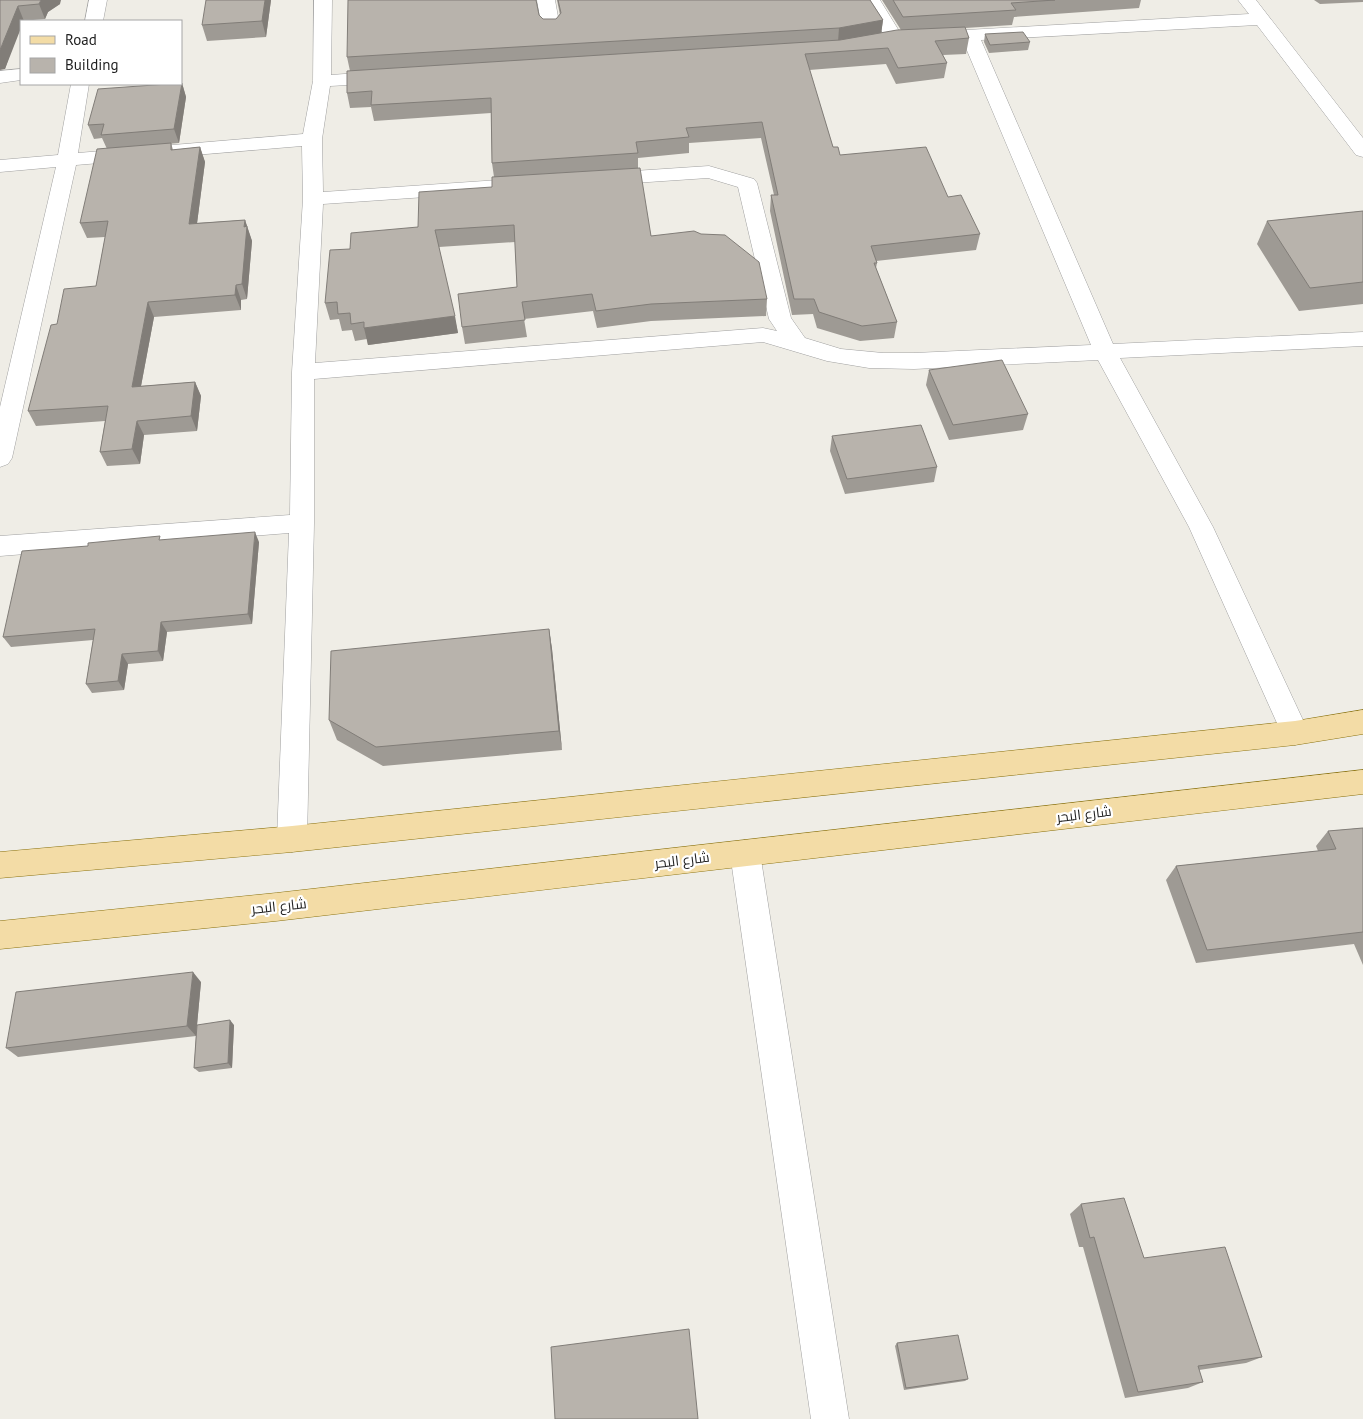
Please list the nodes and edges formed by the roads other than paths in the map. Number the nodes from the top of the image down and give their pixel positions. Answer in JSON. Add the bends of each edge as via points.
{"nodes":[{"id":1,"x":98,"y":0,"type":"edge"},
{"id":2,"x":323,"y":0,"type":"edge"},
{"id":3,"x":546,"y":0,"type":"edge"},
{"id":4,"x":871,"y":0,"type":"edge"},
{"id":5,"x":1247,"y":0,"type":"edge"},
{"id":6,"x":1262,"y":19,"type":"junction"},
{"id":7,"x":94,"y":20,"type":"edge"},
{"id":8,"x":552,"y":28,"type":"edge"},
{"id":9,"x":970,"y":35,"type":"junction"},
{"id":10,"x":895,"y":39,"type":"junction"},
{"id":11,"x":876,"y":43,"type":"edge"},
{"id":12,"x":20,"y":75,"type":"edge"},
{"id":13,"x":401,"y":76,"type":"edge"},
{"id":14,"x":0,"y":77,"type":"edge"},
{"id":15,"x":322,"y":81,"type":"junction"},
{"id":16,"x":80,"y":85,"type":"edge"},
{"id":17,"x":312,"y":139,"type":"junction"},
{"id":18,"x":1363,"y":151,"type":"edge"},
{"id":19,"x":67,"y":162,"type":"junction"},
{"id":20,"x":0,"y":166,"type":"edge"},
{"id":21,"x":580,"y":181,"type":"edge"},
{"id":22,"x":550,"y":183,"type":"edge"},
{"id":23,"x":313,"y":199,"type":"junction"},
{"id":24,"x":1363,"y":339,"type":"edge"},
{"id":25,"x":797,"y":343,"type":"junction"},
{"id":26,"x":1105,"y":352,"type":"junction"},
{"id":27,"x":303,"y":372,"type":"junction"},
{"id":28,"x":0,"y":458,"type":"edge"},
{"id":29,"x":302,"y":523,"type":"junction"},
{"id":30,"x":0,"y":546,"type":"edge"},
{"id":31,"x":1363,"y":722,"type":"edge"},
{"id":32,"x":1295,"y":732,"type":"junction"},
{"id":33,"x":1363,"y":782,"type":"edge"},
{"id":34,"x":292,"y":839,"type":"junction"},
{"id":35,"x":745,"y":853,"type":"junction"},
{"id":36,"x":0,"y":865,"type":"edge"},
{"id":37,"x":0,"y":935,"type":"edge"},
{"id":38,"x":830,"y":1419,"type":"edge"}],
"edges":[{"from":1,"to":7,"type":"street"},
{"from":2,"to":15,"type":"street"},
{"from":3,"to":8,"type":"street"},
{"from":4,"to":10,"type":"street"},
{"from":5,"to":6,"type":"street"},
{"from":6,"to":9,"type":"street"},
{"from":6,"to":18,"type":"street"},
{"from":9,"to":10,"type":"street"},
{"from":9,"to":26,"type":"street"},
{"from":10,"to":11,"type":"street"},
{"from":12,"to":14,"type":"street"},
{"from":13,"to":15,"type":"street"},
{"from":15,"to":17,"type":"street"},
{"from":16,"to":19,"type":"street"},
{"from":17,"to":19,"type":"street"},
{"from":17,"to":23,"type":"street"},
{"from":19,"to":20,"type":"street"},
{"from":19,"to":28,"type":"street"},
{"from":21,"to":25,"type":"street","via":[[709,172],[747,183],[780,319]]},
{"from":22,"to":23,"type":"street"},
{"from":23,"to":27,"type":"street"},
{"from":24,"to":26,"type":"street"},
{"from":25,"to":26,"type":"street","via":[[819,352],[859,361]]},
{"from":25,"to":27,"type":"street","via":[[764,335]]},
{"from":26,"to":32,"type":"street","via":[[1201,527]]},
{"from":27,"to":29,"type":"street"},
{"from":29,"to":30,"type":"street"},
{"from":29,"to":34,"type":"street"},
{"from":31,"to":32,"type":"main road"},
{"from":32,"to":34,"type":"main road"},
{"from":33,"to":35,"type":"main road","name":"شارع البحر"},
{"from":34,"to":36,"type":"main road"},
{"from":35,"to":37,"type":"main road","name":"شارع البحر"},
{"from":35,"to":38,"type":"street"}]}
